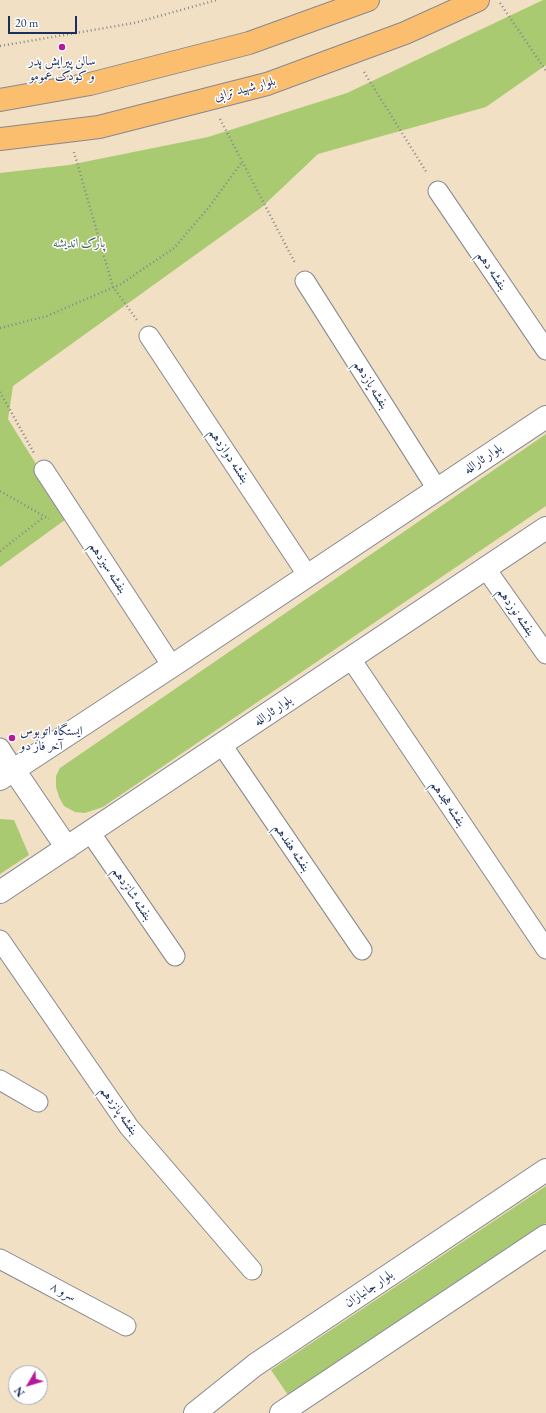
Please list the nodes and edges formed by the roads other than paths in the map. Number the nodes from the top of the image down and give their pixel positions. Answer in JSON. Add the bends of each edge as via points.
{"nodes":[{"id":1,"x":368,"y":0,"type":"edge"},
{"id":2,"x":478,"y":0,"type":"edge"},
{"id":3,"x":0,"y":100,"type":"edge"},
{"id":4,"x":0,"y":139,"type":"edge"},
{"id":5,"x":438,"y":191,"type":"road end"},
{"id":6,"x":305,"y":281,"type":"road end"},
{"id":7,"x":149,"y":336,"type":"road end"},
{"id":8,"x":546,"y":350,"type":"edge"},
{"id":9,"x":546,"y":417,"type":"edge"},
{"id":10,"x":44,"y":470,"type":"road end"},
{"id":11,"x":437,"y":489,"type":"junction"},
{"id":12,"x":546,"y":528,"type":"edge"},
{"id":13,"x":486,"y":569,"type":"junction"},
{"id":14,"x":308,"y":576,"type":"junction"},
{"id":15,"x":546,"y":654,"type":"edge"},
{"id":16,"x":351,"y":659,"type":"junction"},
{"id":17,"x":172,"y":666,"type":"junction"},
{"id":18,"x":222,"y":745,"type":"junction"},
{"id":19,"x":0,"y":748,"type":"edge"},
{"id":20,"x":7,"y":775,"type":"edge"},
{"id":21,"x":90,"y":832,"type":"junction"},
{"id":22,"x":67,"y":848,"type":"junction"},
{"id":23,"x":0,"y":892,"type":"edge"},
{"id":24,"x":0,"y":940,"type":"edge"},
{"id":25,"x":546,"y":949,"type":"edge"},
{"id":26,"x":362,"y":950,"type":"dead end"},
{"id":27,"x":174,"y":956,"type":"dead end"},
{"id":28,"x":0,"y":1080,"type":"edge"},
{"id":29,"x":38,"y":1102,"type":"dead end"},
{"id":30,"x":546,"y":1170,"type":"edge"},
{"id":31,"x":546,"y":1236,"type":"edge"},
{"id":32,"x":0,"y":1259,"type":"edge"},
{"id":33,"x":252,"y":1270,"type":"dead end"},
{"id":34,"x":126,"y":1326,"type":"dead end"},
{"id":35,"x":195,"y":1413,"type":"edge"},
{"id":36,"x":281,"y":1413,"type":"edge"}],
"edges":[{"from":1,"to":3,"type":"main road","via":[[249,43],[90,84]]},
{"from":2,"to":4,"type":"main road","name":"بلوار شهید ترابی","via":[[405,33],[267,84],[99,127]]},
{"from":5,"to":8,"type":"street","name":"بنفشه دهم"},
{"from":6,"to":11,"type":"street","name":"بنفشه یازدهم"},
{"from":7,"to":14,"type":"street","name":"بنفشه دوازدهم"},
{"from":9,"to":11,"type":"street","name":"بلوار ثارالله"},
{"from":10,"to":17,"type":"street","name":"بنفشه سیزدهم"},
{"from":11,"to":14,"type":"street","name":"بلوار ثارالله"},
{"from":12,"to":13,"type":"street","name":"بلوار ثارالله"},
{"from":13,"to":15,"type":"street","name":"بنفشه نوزدهم"},
{"from":13,"to":16,"type":"street","name":"بلوار ثارالله"},
{"from":14,"to":17,"type":"street","name":"بلوار ثارالله"},
{"from":16,"to":18,"type":"street","name":"بلوار ثارالله"},
{"from":16,"to":25,"type":"street","name":"بنفشه هجدهم"},
{"from":17,"to":20,"type":"street","name":"بلوار ثارالله"},
{"from":18,"to":21,"type":"street","name":"بلوار ثارالله"},
{"from":18,"to":26,"type":"street","name":"بنفشه هفدهم"},
{"from":19,"to":20,"type":"street"},
{"from":20,"to":22,"type":"street"},
{"from":21,"to":22,"type":"street","name":"بلوار ثارالله"},
{"from":21,"to":27,"type":"street","name":"بنفشه شانزدهم"},
{"from":22,"to":23,"type":"street","name":"بلوار ثارالله"},
{"from":24,"to":33,"type":"street","name":"بنفشه پانزدهم","via":[[129,1127]]},
{"from":28,"to":29,"type":"street"},
{"from":30,"to":35,"type":"street","name":"بلوار جانبازان","via":[[255,1365]]},
{"from":31,"to":36,"type":"street"},
{"from":32,"to":34,"type":"street","name":"سرو ۸"}]}
